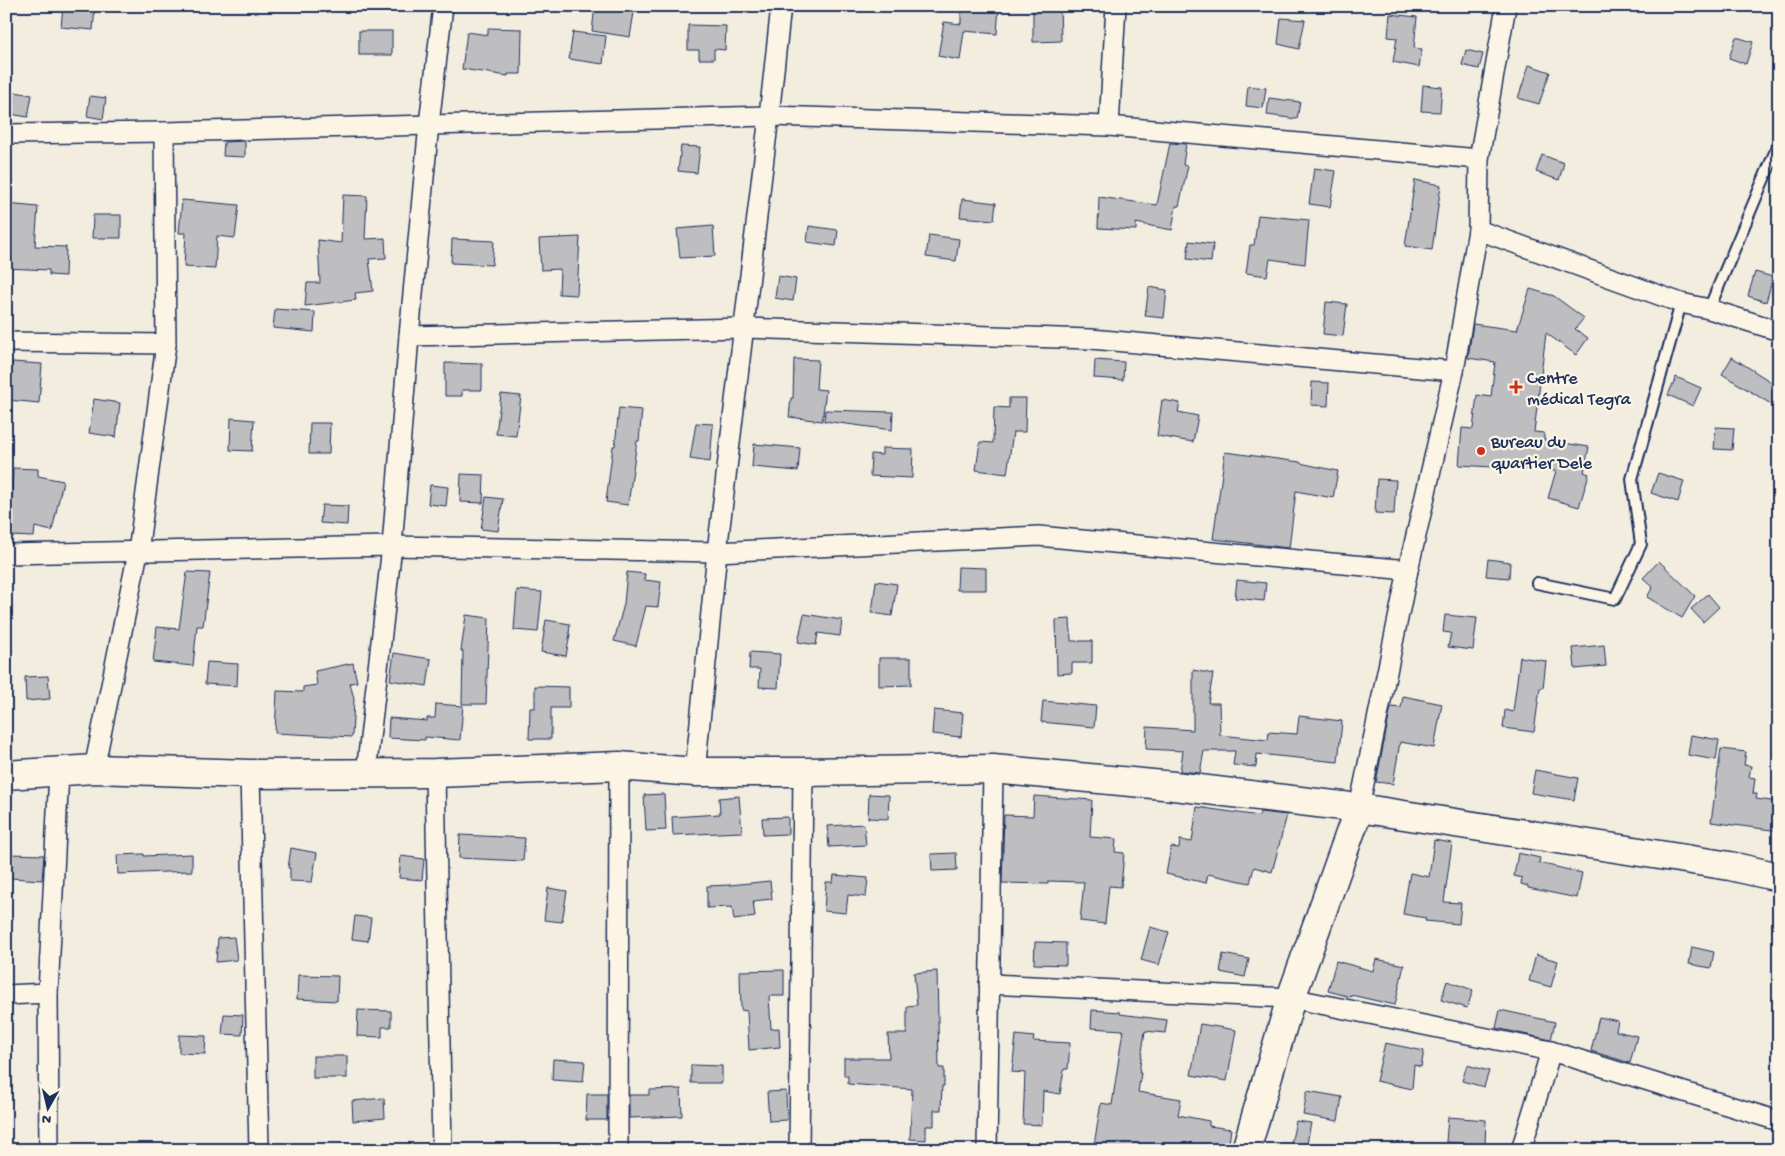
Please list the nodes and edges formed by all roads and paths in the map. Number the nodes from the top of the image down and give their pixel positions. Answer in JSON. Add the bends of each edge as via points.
{"nodes":[{"id":1,"x":443,"y":6,"type":"edge"},
{"id":2,"x":780,"y":6,"type":"edge"},
{"id":3,"x":1116,"y":6,"type":"edge"},
{"id":4,"x":1506,"y":6,"type":"edge"},
{"id":5,"x":769,"y":116,"type":"junction"},
{"id":6,"x":429,"y":124,"type":"junction"},
{"id":7,"x":1109,"y":126,"type":"junction"},
{"id":8,"x":164,"y":132,"type":"junction"},
{"id":9,"x":6,"y":134,"type":"edge"},
{"id":10,"x":1779,"y":143,"type":"edge"},
{"id":11,"x":1479,"y":159,"type":"junction"},
{"id":12,"x":1478,"y":230,"type":"junction"},
{"id":13,"x":1681,"y":303,"type":"junction"},
{"id":14,"x":1709,"y":309,"type":"junction"},
{"id":15,"x":743,"y":328,"type":"junction"},
{"id":16,"x":1779,"y":332,"type":"edge"},
{"id":17,"x":409,"y":336,"type":"junction"},
{"id":18,"x":6,"y":342,"type":"edge"},
{"id":19,"x":166,"y":344,"type":"junction"},
{"id":20,"x":1454,"y":371,"type":"junction"},
{"id":21,"x":392,"y":546,"type":"junction"},
{"id":22,"x":138,"y":552,"type":"junction"},
{"id":23,"x":717,"y":552,"type":"junction"},
{"id":24,"x":6,"y":554,"type":"edge"},
{"id":25,"x":1408,"y":570,"type":"junction"},
{"id":26,"x":1537,"y":583,"type":"dead end"},
{"id":27,"x":619,"y":766,"type":"junction"},
{"id":28,"x":94,"y":769,"type":"junction"},
{"id":29,"x":993,"y":769,"type":"junction"},
{"id":30,"x":59,"y":772,"type":"junction"},
{"id":31,"x":695,"y":772,"type":"junction"},
{"id":32,"x":802,"y":772,"type":"junction"},
{"id":33,"x":366,"y":773,"type":"junction"},
{"id":34,"x":435,"y":773,"type":"junction"},
{"id":35,"x":250,"y":774,"type":"junction"},
{"id":36,"x":6,"y":775,"type":"edge"},
{"id":37,"x":1359,"y":808,"type":"junction"},
{"id":38,"x":1779,"y":877,"type":"edge"},
{"id":39,"x":989,"y":984,"type":"junction"},
{"id":40,"x":48,"y":993,"type":"junction"},
{"id":41,"x":6,"y":995,"type":"edge"},
{"id":42,"x":1291,"y":998,"type":"junction"},
{"id":43,"x":1551,"y":1051,"type":"junction"},
{"id":44,"x":1772,"y":1119,"type":"dead end"},
{"id":45,"x":49,"y":1150,"type":"edge"},
{"id":46,"x":259,"y":1150,"type":"edge"},
{"id":47,"x":442,"y":1150,"type":"edge"},
{"id":48,"x":618,"y":1150,"type":"edge"},
{"id":49,"x":798,"y":1150,"type":"edge"},
{"id":50,"x":986,"y":1150,"type":"edge"},
{"id":51,"x":1246,"y":1150,"type":"edge"},
{"id":52,"x":1521,"y":1150,"type":"edge"}],
"edges":[{"from":1,"to":6,"type":"street"},
{"from":2,"to":5,"type":"street"},
{"from":3,"to":7,"type":"street"},
{"from":4,"to":11,"type":"street"},
{"from":5,"to":6,"type":"street"},
{"from":5,"to":7,"type":"street"},
{"from":5,"to":15,"type":"street"},
{"from":6,"to":8,"type":"street"},
{"from":6,"to":17,"type":"street"},
{"from":7,"to":11,"type":"street"},
{"from":8,"to":9,"type":"street"},
{"from":8,"to":19,"type":"street"},
{"from":10,"to":14,"type":"lane"},
{"from":11,"to":12,"type":"street"},
{"from":12,"to":13,"type":"street"},
{"from":12,"to":20,"type":"street"},
{"from":13,"to":14,"type":"street"},
{"from":13,"to":26,"type":"lane","via":[[1632,479],[1640,544],[1615,599]]},
{"from":14,"to":16,"type":"street"},
{"from":15,"to":17,"type":"street"},
{"from":15,"to":20,"type":"street","via":[[1091,339]]},
{"from":15,"to":23,"type":"street"},
{"from":17,"to":21,"type":"street"},
{"from":18,"to":19,"type":"street"},
{"from":19,"to":22,"type":"street"},
{"from":20,"to":25,"type":"street"},
{"from":21,"to":22,"type":"street"},
{"from":21,"to":23,"type":"street"},
{"from":21,"to":33,"type":"street"},
{"from":22,"to":24,"type":"street"},
{"from":22,"to":28,"type":"street"},
{"from":23,"to":25,"type":"street","via":[[1038,536]]},
{"from":23,"to":31,"type":"street"},
{"from":25,"to":37,"type":"street"},
{"from":27,"to":31,"type":"main road"},
{"from":27,"to":34,"type":"main road"},
{"from":27,"to":48,"type":"street"},
{"from":28,"to":30,"type":"main road"},
{"from":28,"to":35,"type":"main road"},
{"from":29,"to":32,"type":"main road"},
{"from":29,"to":37,"type":"main road"},
{"from":29,"to":39,"type":"street"},
{"from":30,"to":36,"type":"main road"},
{"from":30,"to":40,"type":"street"},
{"from":31,"to":32,"type":"main road"},
{"from":32,"to":49,"type":"street"},
{"from":33,"to":34,"type":"main road"},
{"from":33,"to":35,"type":"main road"},
{"from":34,"to":47,"type":"street"},
{"from":35,"to":46,"type":"street"},
{"from":37,"to":38,"type":"main road","via":[[1730,866]]},
{"from":37,"to":42,"type":"main road"},
{"from":39,"to":42,"type":"street"},
{"from":39,"to":50,"type":"street"},
{"from":40,"to":41,"type":"street"},
{"from":40,"to":45,"type":"street"},
{"from":42,"to":43,"type":"street"},
{"from":42,"to":51,"type":"main road"},
{"from":43,"to":44,"type":"street"},
{"from":43,"to":52,"type":"street"}]}
